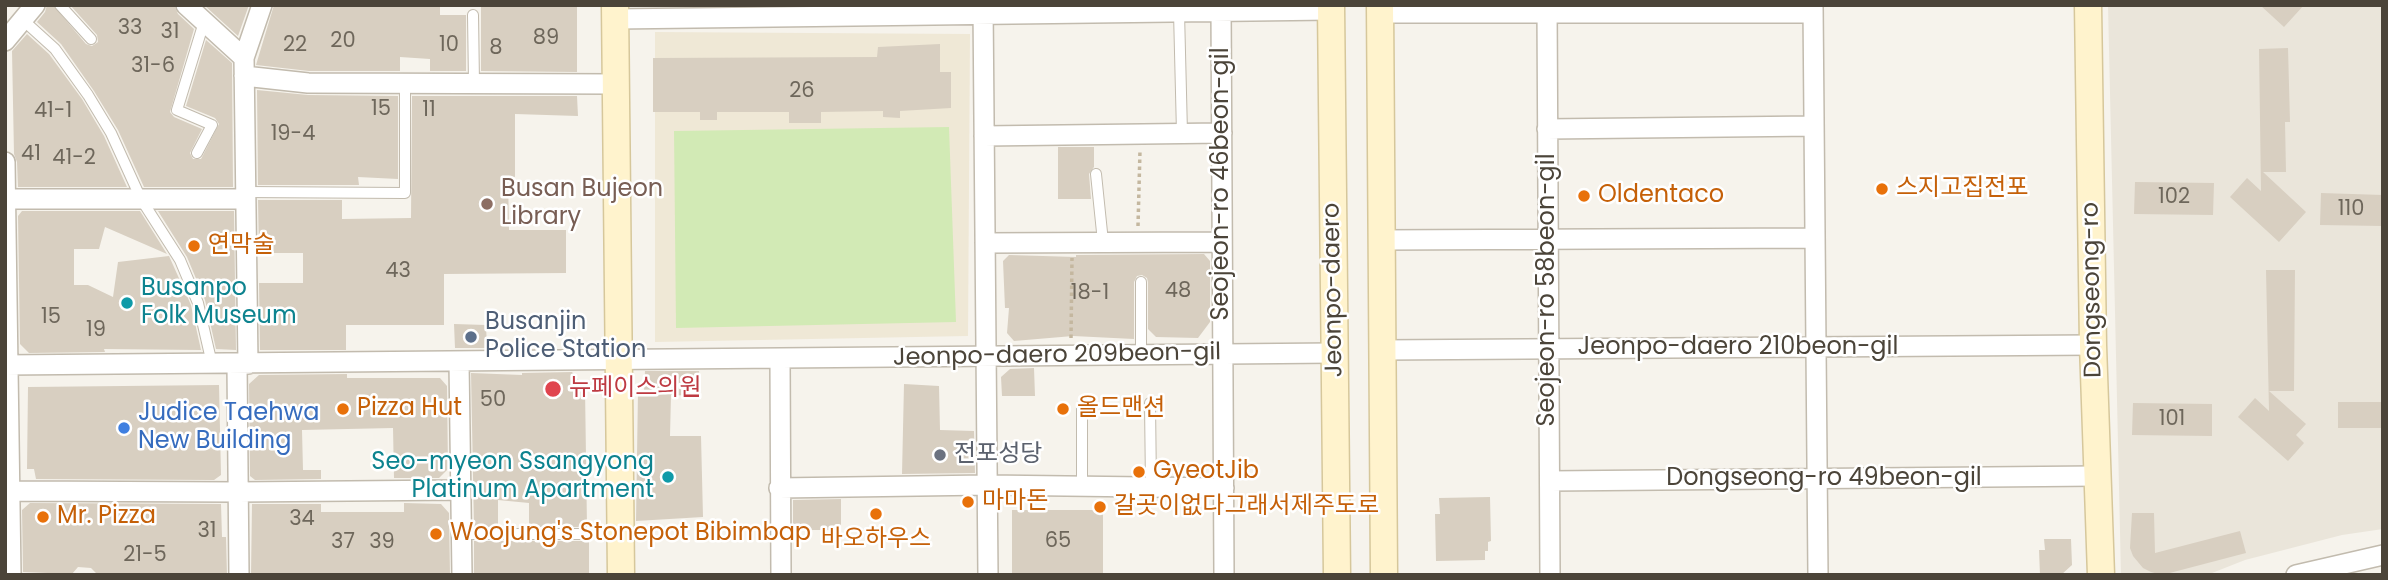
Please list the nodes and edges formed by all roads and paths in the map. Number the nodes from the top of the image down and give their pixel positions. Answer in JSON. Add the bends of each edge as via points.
{"nodes":[{"id":1,"x":60,"y":5,"type":"edge"},
{"id":2,"x":186,"y":5,"type":"edge"},
{"id":3,"x":262,"y":5,"type":"edge"},
{"id":4,"x":2088,"y":5,"type":"edge"},
{"id":5,"x":1221,"y":8,"type":"edge"},
{"id":6,"x":1331,"y":8,"type":"edge"},
{"id":7,"x":1381,"y":8,"type":"edge"},
{"id":8,"x":1067,"y":9,"type":"edge"},
{"id":9,"x":1124,"y":9,"type":"edge"},
{"id":10,"x":1814,"y":9,"type":"edge"},
{"id":11,"x":983,"y":10,"type":"edge"},
{"id":12,"x":1547,"y":10,"type":"edge"},
{"id":13,"x":615,"y":12,"type":"edge"},
{"id":14,"x":1179,"y":12,"type":"junction"},
{"id":15,"x":29,"y":13,"type":"edge"},
{"id":16,"x":473,"y":15,"type":"dead end"},
{"id":17,"x":204,"y":22,"type":"junction"},
{"id":18,"x":91,"y":39,"type":"dead end"},
{"id":19,"x":5,"y":41,"type":"edge"},
{"id":20,"x":244,"y":67,"type":"junction"},
{"id":21,"x":405,"y":83,"type":"junction"},
{"id":22,"x":474,"y":83,"type":"junction"},
{"id":23,"x":616,"y":84,"type":"junction"},
{"id":24,"x":1814,"y":126,"type":"junction"},
{"id":25,"x":1547,"y":129,"type":"junction"},
{"id":26,"x":1222,"y":133,"type":"junction"},
{"id":27,"x":1140,"y":134,"type":"junction"},
{"id":28,"x":1182,"y":134,"type":"junction"},
{"id":29,"x":984,"y":136,"type":"junction"},
{"id":30,"x":197,"y":153,"type":"dead end"},
{"id":31,"x":5,"y":162,"type":"edge"},
{"id":32,"x":1096,"y":174,"type":"dead end"},
{"id":33,"x":244,"y":195,"type":"junction"},
{"id":34,"x":6,"y":199,"type":"edge"},
{"id":35,"x":141,"y":199,"type":"junction"},
{"id":36,"x":1814,"y":238,"type":"junction"},
{"id":37,"x":1548,"y":239,"type":"junction"},
{"id":38,"x":1382,"y":240,"type":"junction"},
{"id":39,"x":1072,"y":242,"type":"junction"},
{"id":40,"x":1103,"y":242,"type":"junction"},
{"id":41,"x":1138,"y":242,"type":"junction"},
{"id":42,"x":1222,"y":242,"type":"junction"},
{"id":43,"x":985,"y":243,"type":"junction"},
{"id":44,"x":1141,"y":282,"type":"dead end"},
{"id":45,"x":2093,"y":345,"type":"junction"},
{"id":46,"x":1815,"y":347,"type":"junction"},
{"id":47,"x":1549,"y":349,"type":"junction"},
{"id":48,"x":1383,"y":350,"type":"junction"},
{"id":49,"x":1335,"y":353,"type":"junction"},
{"id":50,"x":1223,"y":354,"type":"junction"},
{"id":51,"x":1141,"y":355,"type":"junction"},
{"id":52,"x":1071,"y":356,"type":"junction"},
{"id":53,"x":986,"y":357,"type":"junction"},
{"id":54,"x":780,"y":359,"type":"junction"},
{"id":55,"x":618,"y":360,"type":"junction"},
{"id":56,"x":459,"y":362,"type":"junction"},
{"id":57,"x":212,"y":364,"type":"junction"},
{"id":58,"x":242,"y":364,"type":"junction"},
{"id":59,"x":7,"y":365,"type":"edge"},
{"id":60,"x":1150,"y":403,"type":"dead end"},
{"id":61,"x":1082,"y":406,"type":"dead end"},
{"id":62,"x":2097,"y":476,"type":"junction"},
{"id":63,"x":1816,"y":479,"type":"junction"},
{"id":64,"x":1550,"y":481,"type":"junction"},
{"id":65,"x":987,"y":485,"type":"junction"},
{"id":66,"x":1082,"y":486,"type":"junction"},
{"id":67,"x":1151,"y":487,"type":"junction"},
{"id":68,"x":779,"y":488,"type":"junction"},
{"id":69,"x":1224,"y":488,"type":"junction"},
{"id":70,"x":460,"y":490,"type":"junction"},
{"id":71,"x":10,"y":491,"type":"junction"},
{"id":72,"x":238,"y":492,"type":"junction"},
{"id":73,"x":461,"y":534,"type":"junction"},
{"id":74,"x":588,"y":534,"type":"dead end"},
{"id":75,"x":2383,"y":555,"type":"edge"},
{"id":76,"x":11,"y":575,"type":"edge"},
{"id":77,"x":239,"y":575,"type":"edge"},
{"id":78,"x":462,"y":575,"type":"edge"},
{"id":79,"x":621,"y":575,"type":"edge"},
{"id":80,"x":781,"y":575,"type":"edge"},
{"id":81,"x":988,"y":575,"type":"edge"},
{"id":82,"x":1224,"y":575,"type":"edge"},
{"id":83,"x":1337,"y":575,"type":"edge"},
{"id":84,"x":1384,"y":575,"type":"edge"},
{"id":85,"x":1550,"y":575,"type":"edge"},
{"id":86,"x":1818,"y":575,"type":"edge"},
{"id":87,"x":2101,"y":575,"type":"edge"},
{"id":88,"x":2296,"y":575,"type":"edge"}],
"edges":[{"from":1,"to":18,"type":"lane"},
{"from":2,"to":17,"type":"street"},
{"from":3,"to":20,"type":"street"},
{"from":4,"to":45,"type":"main road","name":"Dongseong-ro"},
{"from":5,"to":6,"type":"street"},
{"from":5,"to":14,"type":"street"},
{"from":5,"to":26,"type":"street","name":"Seojeon-ro 46beon-gil"},
{"from":6,"to":49,"type":"main road","name":"Jeonpo-daero"},
{"from":7,"to":12,"type":"street"},
{"from":7,"to":38,"type":"main road","name":"Jeonpo-daero"},
{"from":8,"to":9,"type":"street"},
{"from":8,"to":11,"type":"street"},
{"from":9,"to":14,"type":"street"},
{"from":10,"to":12,"type":"street"},
{"from":10,"to":24,"type":"street"},
{"from":11,"to":13,"type":"street"},
{"from":11,"to":29,"type":"street"},
{"from":12,"to":25,"type":"street","name":"Seojeon-ro 58beon-gil"},
{"from":13,"to":23,"type":"main road"},
{"from":14,"to":28,"type":"lane"},
{"from":15,"to":19,"type":"street"},
{"from":15,"to":35,"type":"lane","via":[[88,95]]},
{"from":16,"to":22,"type":"lane"},
{"from":17,"to":20,"type":"street"},
{"from":17,"to":30,"type":"lane","via":[[177,110],[212,125]]},
{"from":20,"to":21,"type":"street","via":[[308,83]]},
{"from":20,"to":33,"type":"street"},
{"from":21,"to":22,"type":"street"},
{"from":21,"to":33,"type":"lane","via":[[405,193]]},
{"from":22,"to":23,"type":"street"},
{"from":23,"to":55,"type":"main road"},
{"from":24,"to":25,"type":"street"},
{"from":24,"to":36,"type":"street"},
{"from":25,"to":37,"type":"street","name":"Seojeon-ro 58beon-gil"},
{"from":26,"to":28,"type":"street"},
{"from":26,"to":42,"type":"street","name":"Seojeon-ro 46beon-gil"},
{"from":27,"to":28,"type":"street"},
{"from":27,"to":29,"type":"street"},
{"from":27,"to":41,"type":"path"},
{"from":29,"to":43,"type":"street"},
{"from":31,"to":34,"type":"street"},
{"from":32,"to":40,"type":"lane"},
{"from":33,"to":35,"type":"street"},
{"from":33,"to":58,"type":"street"},
{"from":34,"to":35,"type":"street"},
{"from":34,"to":59,"type":"street"},
{"from":35,"to":57,"type":"lane","via":[[180,260],[198,303]]},
{"from":36,"to":37,"type":"street"},
{"from":36,"to":46,"type":"street"},
{"from":37,"to":38,"type":"street"},
{"from":37,"to":47,"type":"street","name":"Seojeon-ro 58beon-gil"},
{"from":38,"to":48,"type":"main road","name":"Jeonpo-daero"},
{"from":39,"to":40,"type":"street"},
{"from":39,"to":43,"type":"street"},
{"from":39,"to":52,"type":"path"},
{"from":40,"to":41,"type":"street"},
{"from":41,"to":42,"type":"street"},
{"from":42,"to":50,"type":"street","name":"Seojeon-ro 46beon-gil"},
{"from":43,"to":53,"type":"street"},
{"from":44,"to":51,"type":"lane"},
{"from":45,"to":46,"type":"street","name":"Jeonpo-daero 210beon-gil"},
{"from":45,"to":62,"type":"main road","name":"Dongseong-ro"},
{"from":46,"to":47,"type":"street","name":"Jeonpo-daero 210beon-gil"},
{"from":46,"to":63,"type":"street"},
{"from":47,"to":48,"type":"street","name":"Jeonpo-daero 210beon-gil"},
{"from":47,"to":64,"type":"street","name":"Seojeon-ro 58beon-gil"},
{"from":48,"to":84,"type":"main road","name":"Jeonpo-daero"},
{"from":49,"to":50,"type":"street","name":"Jeonpo-daero 209beon-gil"},
{"from":49,"to":83,"type":"main road","name":"Jeonpo-daero"},
{"from":50,"to":51,"type":"street","name":"Jeonpo-daero 209beon-gil"},
{"from":50,"to":69,"type":"street","name":"Seojeon-ro 46beon-gil"},
{"from":51,"to":52,"type":"street","name":"Jeonpo-daero 209beon-gil"},
{"from":52,"to":53,"type":"street","name":"Jeonpo-daero 209beon-gil"},
{"from":53,"to":54,"type":"street","name":"Jeonpo-daero 209beon-gil"},
{"from":53,"to":65,"type":"street"},
{"from":54,"to":55,"type":"street","name":"Jeonpo-daero 209beon-gil"},
{"from":54,"to":68,"type":"street"},
{"from":55,"to":56,"type":"street","name":"Jeonpo-daero 209beon-gil"},
{"from":55,"to":79,"type":"main road"},
{"from":56,"to":58,"type":"street","name":"Jeonpo-daero 209beon-gil"},
{"from":56,"to":70,"type":"street"},
{"from":57,"to":58,"type":"street","name":"Jeonpo-daero 209beon-gil"},
{"from":57,"to":59,"type":"street","name":"Jeonpo-daero 209beon-gil"},
{"from":58,"to":72,"type":"street"},
{"from":59,"to":71,"type":"street"},
{"from":60,"to":67,"type":"lane","name":"Jeonpo-daero 209beon-gil"},
{"from":61,"to":66,"type":"lane","name":"Jeonpo-daero 209beon-gil"},
{"from":62,"to":63,"type":"street","name":"Dongseong-ro 49beon-gil"},
{"from":62,"to":87,"type":"main road","name":"Dongseong-ro"},
{"from":63,"to":64,"type":"street","name":"Dongseong-ro 49beon-gil"},
{"from":63,"to":86,"type":"street"},
{"from":64,"to":85,"type":"street","name":"Seojeon-ro 58beon-gil"},
{"from":65,"to":66,"type":"street"},
{"from":65,"to":68,"type":"street"},
{"from":65,"to":81,"type":"street"},
{"from":66,"to":67,"type":"street"},
{"from":67,"to":69,"type":"street"},
{"from":68,"to":80,"type":"street"},
{"from":69,"to":82,"type":"street","name":"Seojeon-ro 46beon-gil"},
{"from":70,"to":72,"type":"street"},
{"from":70,"to":73,"type":"street"},
{"from":71,"to":72,"type":"street"},
{"from":71,"to":76,"type":"street"},
{"from":72,"to":77,"type":"street"},
{"from":73,"to":74,"type":"lane"},
{"from":73,"to":78,"type":"street"},
{"from":75,"to":88,"type":"street"}]}
